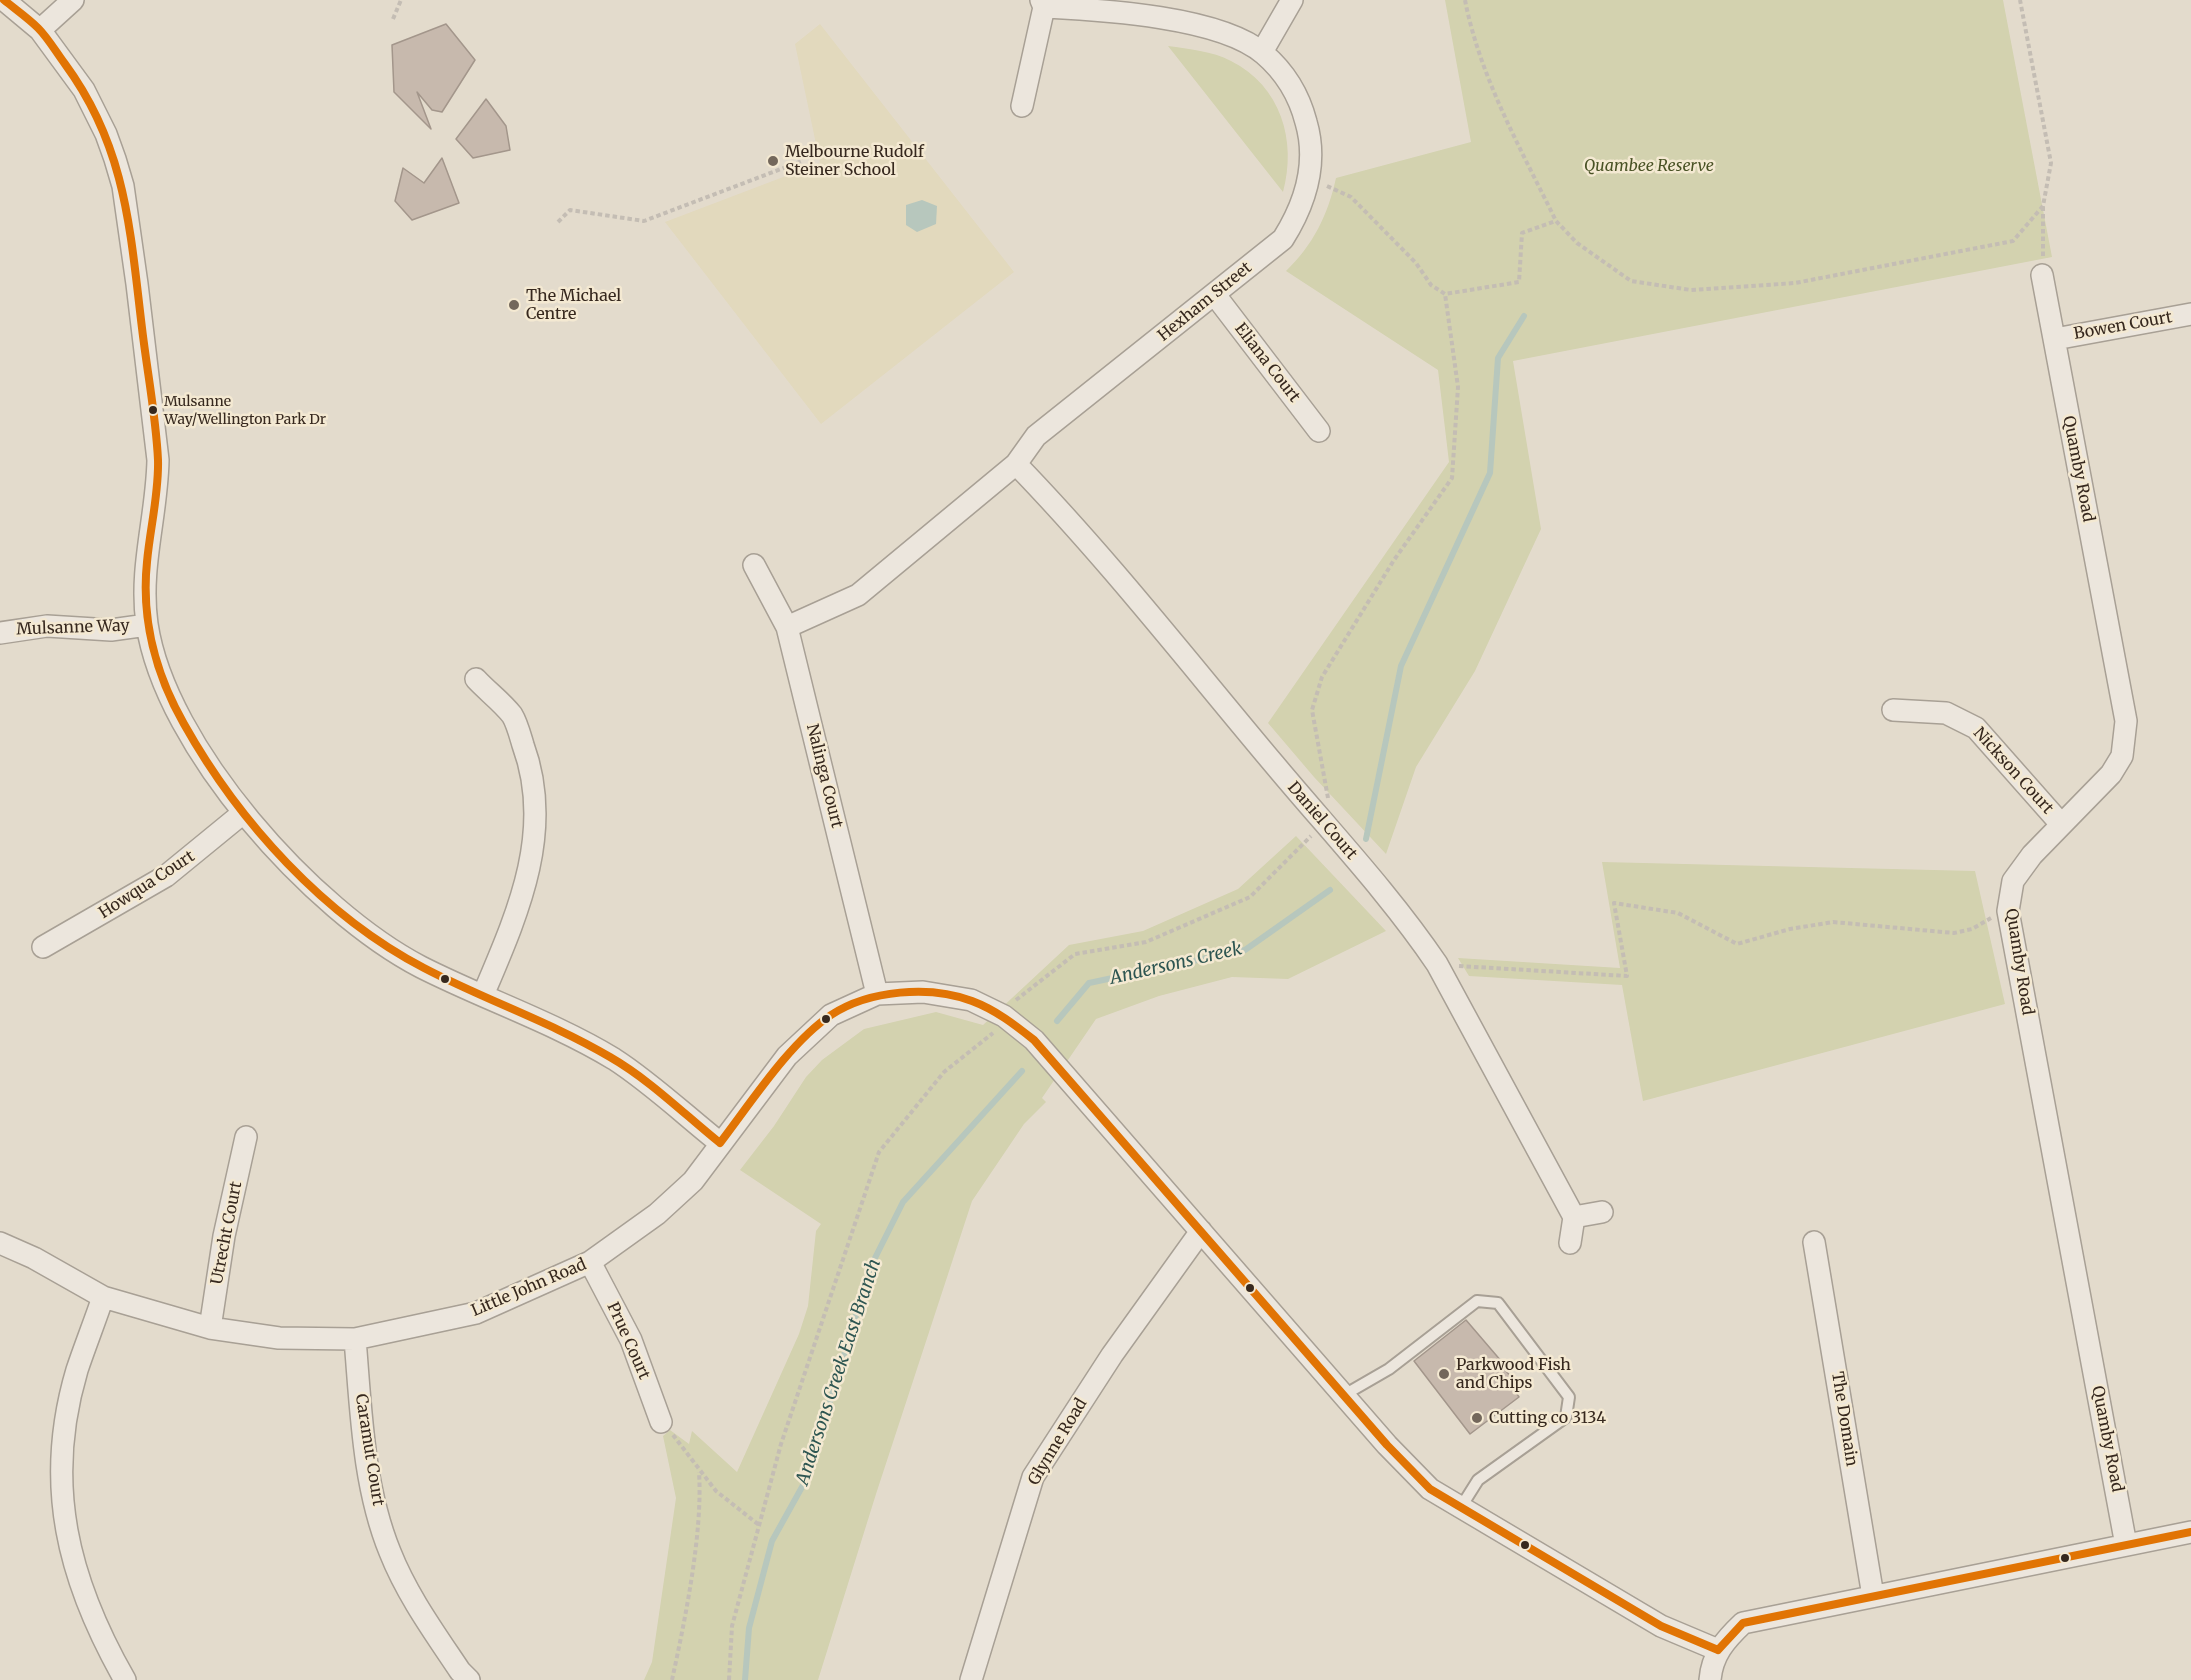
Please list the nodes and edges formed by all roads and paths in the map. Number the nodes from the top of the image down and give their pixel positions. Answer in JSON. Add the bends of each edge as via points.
{"nodes":[{"id":1,"x":4,"y":0,"type":"edge"},
{"id":2,"x":73,"y":0,"type":"edge"},
{"id":3,"x":401,"y":0,"type":"edge"},
{"id":4,"x":1292,"y":0,"type":"edge"},
{"id":5,"x":1465,"y":0,"type":"edge"},
{"id":6,"x":2020,"y":0,"type":"edge"},
{"id":7,"x":1042,"y":4,"type":"edge"},
{"id":8,"x":393,"y":19,"type":"dead end"},
{"id":9,"x":40,"y":30,"type":"junction"},
{"id":10,"x":1263,"y":52,"type":"junction"},
{"id":11,"x":1022,"y":106,"type":"dead end"},
{"id":12,"x":802,"y":161,"type":"dead end"},
{"id":13,"x":1308,"y":183,"type":"junction"},
{"id":14,"x":2043,"y":206,"type":"junction"},
{"id":15,"x":1556,"y":221,"type":"junction"},
{"id":16,"x":558,"y":222,"type":"dead end"},
{"id":17,"x":2042,"y":275,"type":"joint"},
{"id":18,"x":1445,"y":294,"type":"junction"},
{"id":19,"x":1215,"y":295,"type":"junction"},
{"id":20,"x":2191,"y":314,"type":"edge"},
{"id":21,"x":2055,"y":339,"type":"junction"},
{"id":22,"x":1319,"y":430,"type":"dead end"},
{"id":23,"x":1017,"y":464,"type":"junction"},
{"id":24,"x":754,"y":565,"type":"dead end"},
{"id":25,"x":147,"y":625,"type":"junction"},
{"id":26,"x":787,"y":627,"type":"junction"},
{"id":27,"x":0,"y":633,"type":"edge"},
{"id":28,"x":476,"y":679,"type":"dead end"},
{"id":29,"x":1893,"y":710,"type":"dead end"},
{"id":30,"x":1328,"y":801,"type":"dead end"},
{"id":31,"x":243,"y":813,"type":"junction"},
{"id":32,"x":2060,"y":823,"type":"junction"},
{"id":33,"x":1311,"y":835,"type":"dead end"},
{"id":34,"x":2008,"y":911,"type":"junction"},
{"id":35,"x":44,"y":947,"type":"dead end"},
{"id":36,"x":1437,"y":964,"type":"junction"},
{"id":37,"x":877,"y":994,"type":"junction"},
{"id":38,"x":483,"y":995,"type":"junction"},
{"id":39,"x":1015,"y":1001,"type":"dead end"},
{"id":40,"x":992,"y":1033,"type":"dead end"},
{"id":41,"x":246,"y":1137,"type":"dead end"},
{"id":42,"x":720,"y":1143,"type":"junction"},
{"id":43,"x":1602,"y":1212,"type":"dead end"},
{"id":44,"x":1574,"y":1217,"type":"junction"},
{"id":45,"x":1201,"y":1231,"type":"junction"},
{"id":46,"x":1814,"y":1242,"type":"dead end"},
{"id":47,"x":0,"y":1243,"type":"edge"},
{"id":48,"x":1570,"y":1243,"type":"dead end"},
{"id":49,"x":590,"y":1262,"type":"junction"},
{"id":50,"x":103,"y":1297,"type":"junction"},
{"id":51,"x":210,"y":1328,"type":"junction"},
{"id":52,"x":355,"y":1340,"type":"junction"},
{"id":53,"x":1344,"y":1395,"type":"junction"},
{"id":54,"x":661,"y":1422,"type":"joint"},
{"id":55,"x":699,"y":1472,"type":"junction"},
{"id":56,"x":1461,"y":1507,"type":"junction"},
{"id":57,"x":759,"y":1525,"type":"junction"},
{"id":58,"x":2191,"y":1532,"type":"edge"},
{"id":59,"x":2126,"y":1545,"type":"junction"},
{"id":60,"x":1873,"y":1596,"type":"junction"},
{"id":61,"x":1718,"y":1650,"type":"junction"},
{"id":62,"x":125,"y":1680,"type":"edge"},
{"id":63,"x":469,"y":1680,"type":"edge"},
{"id":64,"x":672,"y":1680,"type":"edge"},
{"id":65,"x":729,"y":1680,"type":"edge"},
{"id":66,"x":971,"y":1680,"type":"edge"},
{"id":67,"x":1710,"y":1680,"type":"edge"}],
"edges":[{"from":1,"to":9,"type":"street"},
{"from":2,"to":9,"type":"street"},
{"from":3,"to":8,"type":"path"},
{"from":4,"to":10,"type":"street"},
{"from":5,"to":15,"type":"path","via":[[1469,24],[1499,102]]},
{"from":6,"to":14,"type":"path","via":[[2051,163]]},
{"from":7,"to":10,"type":"street","name":"Hexham Street","via":[[1121,11],[1219,30]]},
{"from":7,"to":11,"type":"street"},
{"from":9,"to":25,"type":"street","via":[[84,90],[106,134],[123,186],[158,460],[157,494],[143,579]]},
{"from":10,"to":13,"type":"street","name":"Hexham Street","via":[[1291,83],[1303,111],[1311,138]]},
{"from":12,"to":16,"type":"path","via":[[644,221],[570,210]]},
{"from":13,"to":18,"type":"path","via":[[1351,196],[1416,263],[1431,285]]},
{"from":13,"to":19,"type":"street","name":"Hexham Street","via":[[1298,216],[1284,239]]},
{"from":14,"to":15,"type":"path","via":[[2013,241],[1795,283],[1691,290],[1631,281],[1577,243]]},
{"from":14,"to":17,"type":"path"},
{"from":15,"to":18,"type":"path","via":[[1522,233],[1519,282]]},
{"from":17,"to":21,"type":"street","name":"Quamby Road"},
{"from":18,"to":30,"type":"path","via":[[1458,387],[1452,478],[1394,560],[1322,677],[1312,710]]},
{"from":19,"to":22,"type":"street","name":"Eliana Court"},
{"from":19,"to":23,"type":"street","name":"Hexham Street","via":[[1036,436]]},
{"from":20,"to":21,"type":"street","name":"Bowen Court"},
{"from":21,"to":32,"type":"street","name":"Quamby Road","via":[[2126,721],[2122,756],[2111,774]]},
{"from":23,"to":26,"type":"street","name":"Hexham Street","via":[[858,595]]},
{"from":23,"to":36,"type":"street","name":"Daniel Court","via":[[1073,523],[1323,824],[1386,894]]},
{"from":24,"to":26,"type":"street","name":"Nalinga Court"},
{"from":25,"to":27,"type":"street","name":"Mulsanne Way","via":[[111,630],[47,626]]},
{"from":25,"to":31,"type":"street","via":[[157,668],[186,730]]},
{"from":26,"to":37,"type":"street","name":"Nalinga Court"},
{"from":28,"to":38,"type":"street","via":[[513,716],[529,760],[536,812],[532,865]]},
{"from":29,"to":32,"type":"street","name":"Nickson Court","via":[[1946,713],[1976,728]]},
{"from":31,"to":35,"type":"street","name":"Howqua Court","via":[[166,876]]},
{"from":31,"to":38,"type":"street","via":[[303,878],[366,933],[420,966]]},
{"from":32,"to":34,"type":"street","name":"Quamby Road","via":[[2013,881]]},
{"from":33,"to":39,"type":"path","via":[[1250,897],[1146,942],[1075,954]]},
{"from":34,"to":36,"type":"path","via":[[1972,929],[1953,933],[1833,922],[1737,944],[1678,913],[1614,903],[1627,976]]},
{"from":34,"to":59,"type":"street","name":"Quamby Road"},
{"from":36,"to":44,"type":"street","name":"Daniel Court"},
{"from":37,"to":42,"type":"street","name":"Little John Road","via":[[831,1015],[787,1056]]},
{"from":37,"to":45,"type":"street","name":"Little John Road","via":[[923,992],[971,1000],[1004,1016],[1034,1040]]},
{"from":38,"to":42,"type":"street","via":[[562,1030],[615,1060]]},
{"from":40,"to":57,"type":"path","via":[[944,1072],[879,1152],[781,1444]]},
{"from":41,"to":51,"type":"street","name":"Utrecht Court","via":[[224,1236]]},
{"from":42,"to":49,"type":"street","name":"Little John Road","via":[[686,1188]]},
{"from":43,"to":44,"type":"street"},
{"from":44,"to":48,"type":"street"},
{"from":45,"to":53,"type":"street","name":"Little John Road"},
{"from":45,"to":66,"type":"street","name":"Glynne Road","via":[[1112,1355],[1033,1477]]},
{"from":46,"to":60,"type":"street","name":"The Domain"},
{"from":47,"to":50,"type":"street","name":"Little John Road"},
{"from":49,"to":52,"type":"street","name":"Little John Road","via":[[476,1313]]},
{"from":49,"to":54,"type":"street","name":"Prue Court","via":[[631,1340]]},
{"from":50,"to":51,"type":"street","name":"Little John Road"},
{"from":50,"to":62,"type":"street","via":[[77,1372],[62,1449],[64,1524],[83,1595]]},
{"from":51,"to":52,"type":"street","name":"Little John Road","via":[[279,1338]]},
{"from":52,"to":63,"type":"street","name":"Caramut Court","via":[[372,1492],[389,1551],[410,1597]]},
{"from":53,"to":56,"type":"street","name":"Little John Road","via":[[1430,1489]]},
{"from":53,"to":56,"type":"lane","via":[[1389,1370],[1477,1301],[1498,1303],[1569,1397],[1566,1417],[1478,1480]]},
{"from":54,"to":55,"type":"path","via":[[681,1443]]},
{"from":55,"to":57,"type":"path"},
{"from":55,"to":64,"type":"path","via":[[694,1545]]},
{"from":56,"to":61,"type":"street","name":"Little John Road","via":[[1661,1626]]},
{"from":57,"to":65,"type":"path","via":[[732,1626]]},
{"from":58,"to":59,"type":"street"},
{"from":59,"to":60,"type":"street"},
{"from":60,"to":61,"type":"street","via":[[1743,1623]]},
{"from":61,"to":67,"type":"street"}]}
